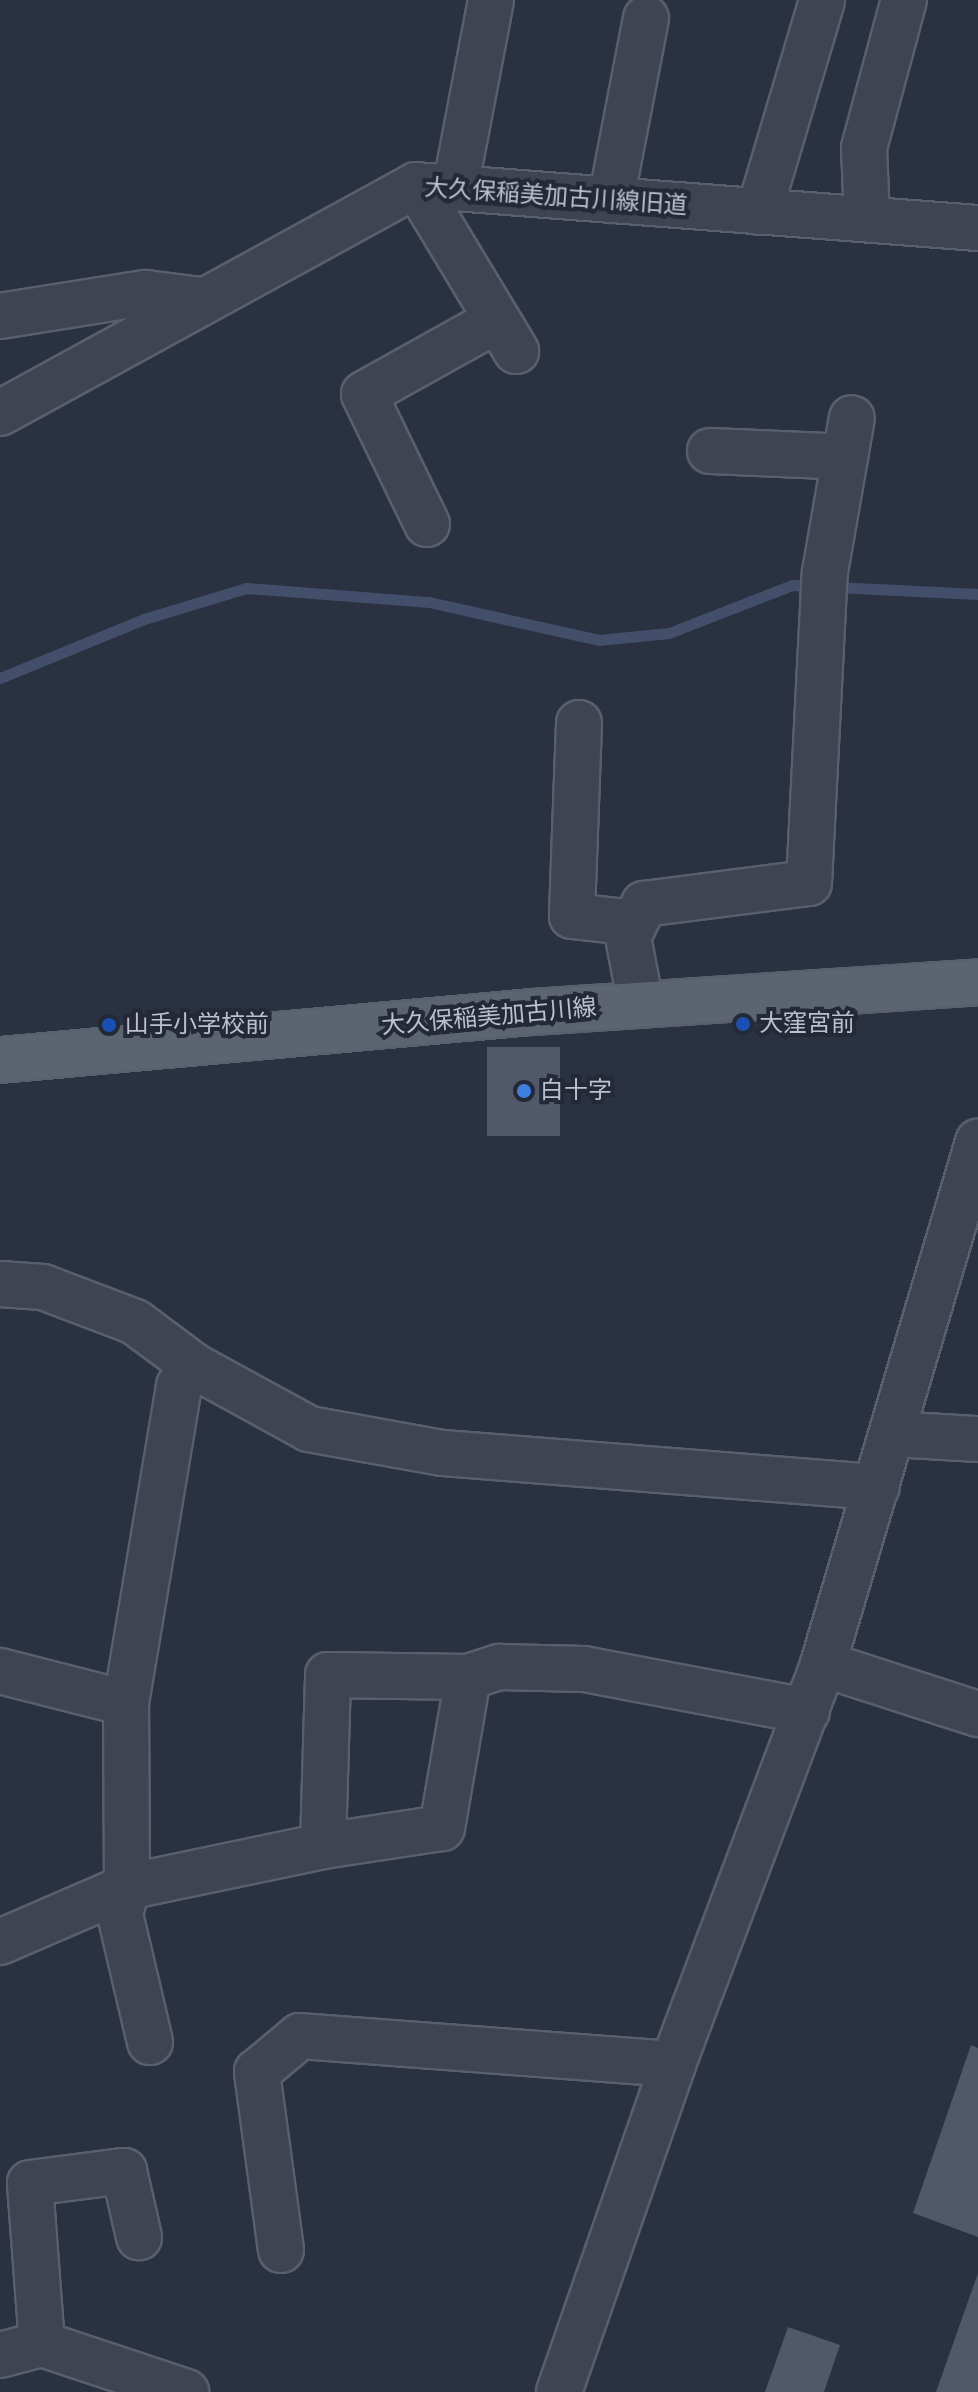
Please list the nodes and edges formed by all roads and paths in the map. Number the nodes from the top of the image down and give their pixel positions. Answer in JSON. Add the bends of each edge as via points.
{"nodes":[{"id":1,"x":491,"y":0,"type":"edge"},
{"id":2,"x":822,"y":0,"type":"edge"},
{"id":3,"x":904,"y":0,"type":"edge"},
{"id":4,"x":646,"y":18,"type":"dead end"},
{"id":5,"x":435,"y":187,"type":"junction"},
{"id":6,"x":611,"y":200,"type":"junction"},
{"id":7,"x":759,"y":212,"type":"junction"},
{"id":8,"x":867,"y":219,"type":"junction"},
{"id":9,"x":978,"y":228,"type":"edge"},
{"id":10,"x":201,"y":300,"type":"junction"},
{"id":11,"x":0,"y":316,"type":"edge"},
{"id":12,"x":0,"y":413,"type":"edge"},
{"id":13,"x":710,"y":451,"type":"dead end"},
{"id":14,"x":427,"y":524,"type":"dead end"},
{"id":15,"x":579,"y":723,"type":"dead end"},
{"id":16,"x":635,"y":923,"type":"junction"},
{"id":17,"x":978,"y":982,"type":"edge"},
{"id":18,"x":641,"y":1005,"type":"junction"},
{"id":19,"x":0,"y":1060,"type":"edge"},
{"id":20,"x":978,"y":1142,"type":"edge"},
{"id":21,"x":971,"y":1193,"type":"edge"},
{"id":22,"x":0,"y":1284,"type":"edge"},
{"id":23,"x":194,"y":1366,"type":"junction"},
{"id":24,"x":893,"y":1434,"type":"junction"},
{"id":25,"x":978,"y":1439,"type":"edge"},
{"id":26,"x":877,"y":1487,"type":"junction"},
{"id":27,"x":823,"y":1664,"type":"junction"},
{"id":28,"x":0,"y":1671,"type":"edge"},
{"id":29,"x":468,"y":1677,"type":"junction"},
{"id":30,"x":126,"y":1703,"type":"junction"},
{"id":31,"x":807,"y":1711,"type":"junction"},
{"id":32,"x":978,"y":1714,"type":"edge"},
{"id":33,"x":323,"y":1846,"type":"junction"},
{"id":34,"x":127,"y":1887,"type":"junction"},
{"id":35,"x":0,"y":1942,"type":"edge"},
{"id":36,"x":150,"y":2042,"type":"dead end"},
{"id":37,"x":673,"y":2064,"type":"junction"},
{"id":38,"x":139,"y":2237,"type":"dead end"},
{"id":39,"x":281,"y":2250,"type":"dead end"},
{"id":40,"x":14,"y":2362,"type":"edge"},
{"id":41,"x":186,"y":2392,"type":"edge"},
{"id":42,"x":559,"y":2392,"type":"edge"}],
"edges":[{"from":1,"to":5,"type":"street"},
{"from":2,"to":7,"type":"street"},
{"from":3,"to":8,"type":"street","via":[[864,148]]},
{"from":4,"to":6,"type":"street"},
{"from":5,"to":6,"type":"street","name":"大久保稲美加古川線旧道"},
{"from":5,"to":10,"type":"street","name":"大久保稲美加古川線旧道"},
{"from":5,"to":14,"type":"street","via":[[506,336],[364,394]]},
{"from":6,"to":7,"type":"street","name":"大久保稲美加古川線旧道"},
{"from":7,"to":8,"type":"street","name":"大久保稲美加古川線旧道"},
{"from":8,"to":9,"type":"street","name":"大久保稲美加古川線旧道"},
{"from":10,"to":11,"type":"street","via":[[146,293]]},
{"from":10,"to":12,"type":"street","name":"大久保稲美加古川線旧道"},
{"from":13,"to":16,"type":"street","via":[[848,438],[825,587],[809,883],[644,904]]},
{"from":15,"to":16,"type":"street","via":[[572,916]]},
{"from":16,"to":18,"type":"street","via":[[628,937]]},
{"from":17,"to":18,"type":"main road","name":"大久保稲美加古川線"},
{"from":18,"to":19,"type":"main road","name":"大久保稲美加古川線"},
{"from":20,"to":21,"type":"street"},
{"from":21,"to":24,"type":"street"},
{"from":22,"to":23,"type":"street","via":[[43,1287],[135,1322]]},
{"from":23,"to":26,"type":"street","via":[[309,1429],[443,1453]]},
{"from":23,"to":30,"type":"street","via":[[179,1386]]},
{"from":24,"to":25,"type":"street"},
{"from":24,"to":26,"type":"street"},
{"from":26,"to":27,"type":"street"},
{"from":27,"to":31,"type":"street"},
{"from":27,"to":32,"type":"street"},
{"from":28,"to":30,"type":"street"},
{"from":29,"to":31,"type":"street","via":[[499,1667],[584,1669]]},
{"from":29,"to":33,"type":"street","via":[[442,1828]]},
{"from":29,"to":33,"type":"street","via":[[328,1675]]},
{"from":30,"to":34,"type":"street"},
{"from":31,"to":37,"type":"street"},
{"from":33,"to":34,"type":"street"},
{"from":34,"to":35,"type":"street"},
{"from":34,"to":36,"type":"street","via":[[120,1914]]},
{"from":37,"to":39,"type":"street","via":[[300,2036],[257,2072]]},
{"from":37,"to":42,"type":"street"},
{"from":38,"to":40,"type":"street","via":[[124,2171],[30,2183]]},
{"from":40,"to":41,"type":"street"}]}
